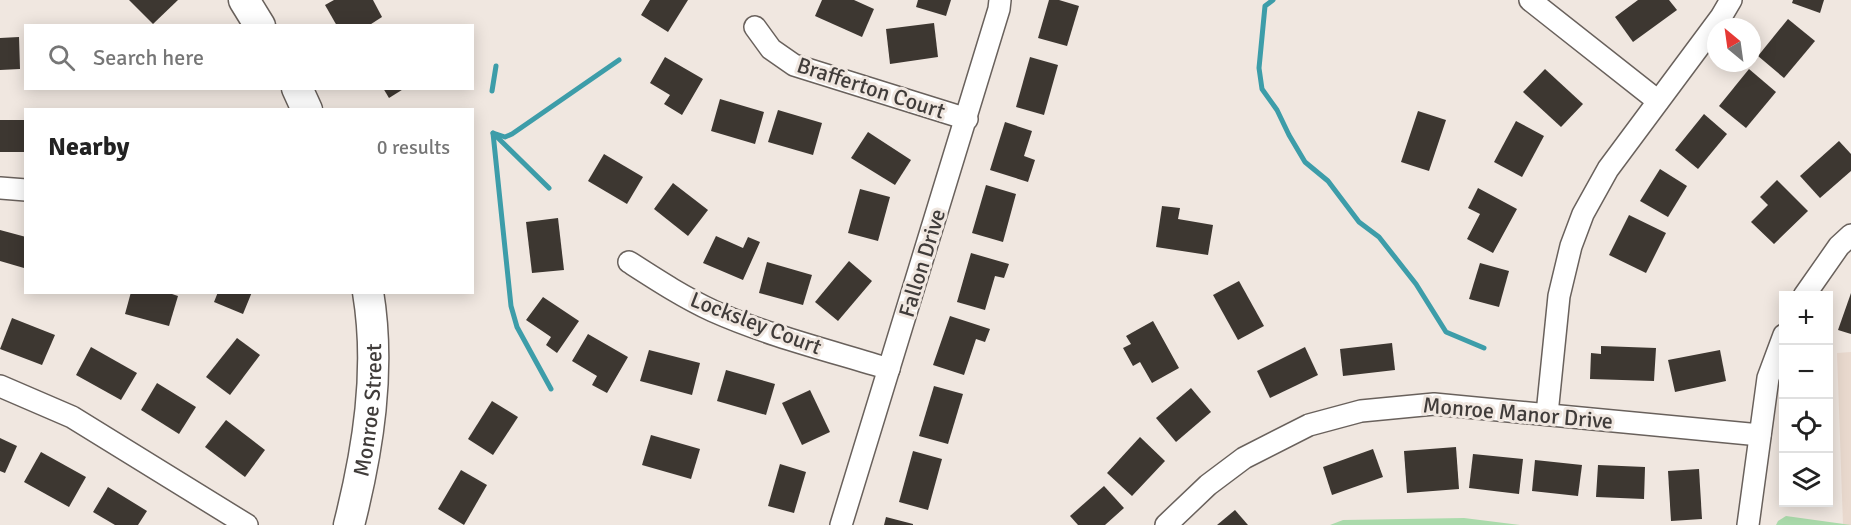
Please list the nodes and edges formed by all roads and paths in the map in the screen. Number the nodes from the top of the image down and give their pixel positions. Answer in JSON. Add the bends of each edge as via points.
{"nodes":[{"id":1,"x":244,"y":0,"type":"edge"},
{"id":2,"x":1000,"y":0,"type":"edge"},
{"id":3,"x":1530,"y":0,"type":"edge"},
{"id":4,"x":1731,"y":0,"type":"edge"},
{"id":5,"x":259,"y":24,"type":"edge"},
{"id":6,"x":755,"y":27,"type":"dead end"},
{"id":7,"x":298,"y":90,"type":"edge"},
{"id":8,"x":1658,"y":100,"type":"junction"},
{"id":9,"x":306,"y":108,"type":"edge"},
{"id":10,"x":967,"y":119,"type":"junction"},
{"id":11,"x":0,"y":188,"type":"edge"},
{"id":12,"x":24,"y":190,"type":"edge"},
{"id":13,"x":1851,"y":235,"type":"edge"},
{"id":14,"x":629,"y":262,"type":"dead end"},
{"id":15,"x":1808,"y":291,"type":"edge"},
{"id":16,"x":368,"y":294,"type":"edge"},
{"id":17,"x":1780,"y":345,"type":"edge"},
{"id":18,"x":889,"y":369,"type":"junction"},
{"id":19,"x":0,"y":386,"type":"edge"},
{"id":20,"x":1547,"y":414,"type":"junction"},
{"id":21,"x":1760,"y":435,"type":"junction"},
{"id":22,"x":247,"y":525,"type":"edge"},
{"id":23,"x":349,"y":525,"type":"edge"},
{"id":24,"x":841,"y":525,"type":"edge"},
{"id":25,"x":1166,"y":525,"type":"edge"},
{"id":26,"x":1748,"y":525,"type":"edge"}],
"edges":[{"from":1,"to":5,"type":"main road"},
{"from":2,"to":10,"type":"street","name":"Fallon Drive"},
{"from":3,"to":8,"type":"street"},
{"from":4,"to":8,"type":"street"},
{"from":6,"to":10,"type":"street","name":"Brafferton Court","via":[[771,50],[794,65]]},
{"from":7,"to":9,"type":"main road"},
{"from":8,"to":20,"type":"street","via":[[1608,169],[1583,213],[1571,246],[1559,296]]},
{"from":10,"to":18,"type":"street","name":"Fallon Drive"},
{"from":11,"to":12,"type":"street"},
{"from":13,"to":15,"type":"street"},
{"from":14,"to":18,"type":"street","name":"Locksley Court","via":[[715,312]]},
{"from":16,"to":23,"type":"main road","name":"Monroe Street","via":[[370,409],[361,477]]},
{"from":17,"to":21,"type":"street","via":[[1768,378]]},
{"from":18,"to":24,"type":"street","name":"Fallon Drive"},
{"from":19,"to":22,"type":"street","via":[[72,417]]},
{"from":20,"to":21,"type":"street","name":"Monroe Manor Drive"},
{"from":20,"to":25,"type":"street","name":"Monroe Manor Drive","via":[[1416,404],[1360,411],[1319,422],[1244,458]]},
{"from":21,"to":26,"type":"street"}]}
